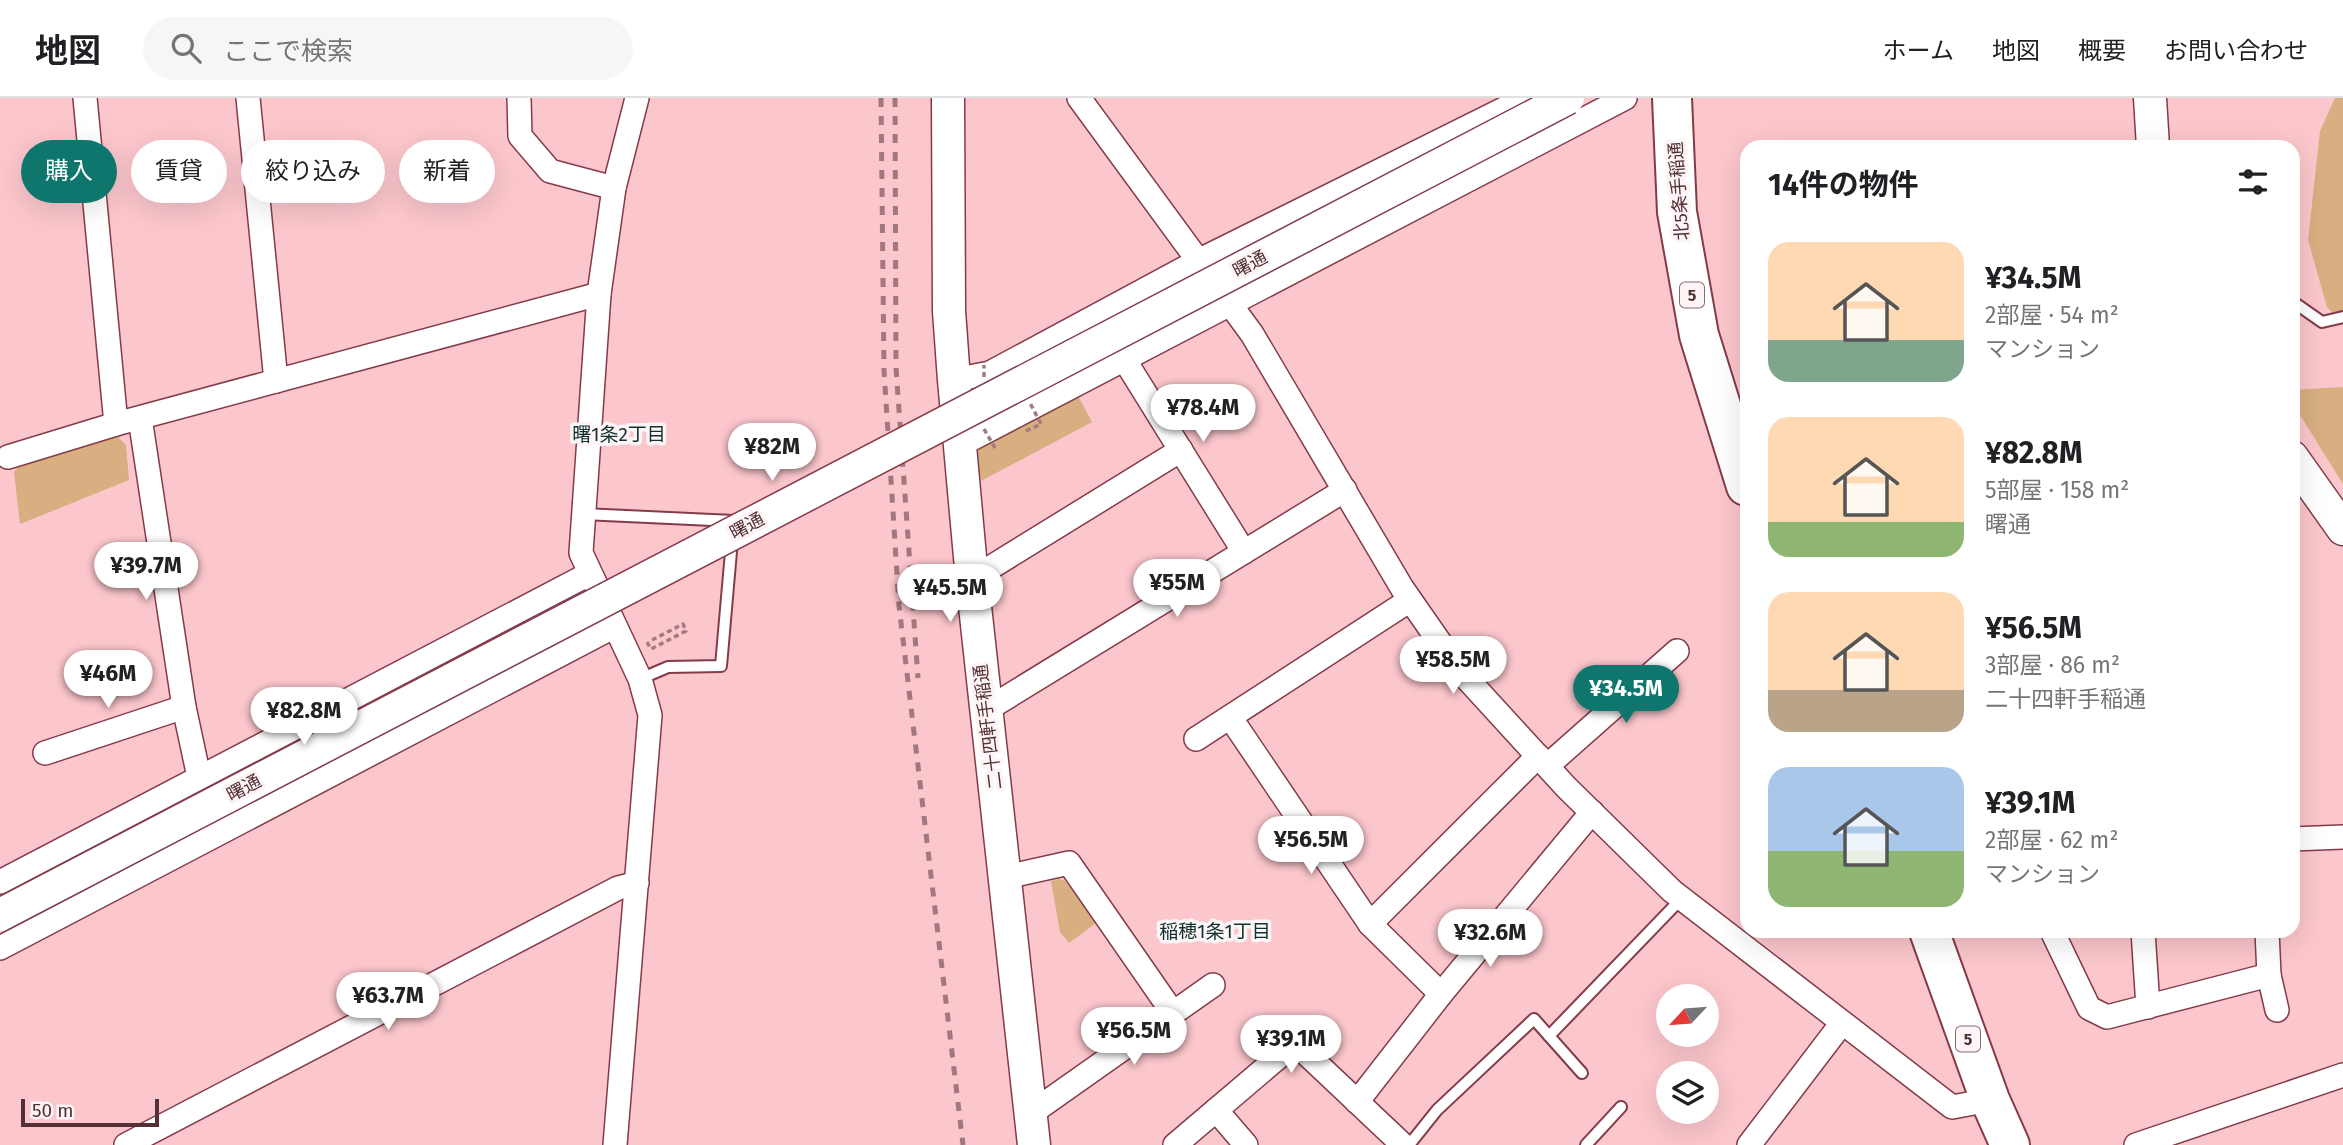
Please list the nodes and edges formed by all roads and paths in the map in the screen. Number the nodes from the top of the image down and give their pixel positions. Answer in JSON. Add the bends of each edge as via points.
{"nodes":[{"id":1,"x":85,"y":98,"type":"edge"},
{"id":2,"x":248,"y":98,"type":"edge"},
{"id":3,"x":519,"y":98,"type":"edge"},
{"id":4,"x":637,"y":98,"type":"edge"},
{"id":5,"x":948,"y":98,"type":"edge"},
{"id":6,"x":1079,"y":98,"type":"edge"},
{"id":7,"x":1526,"y":98,"type":"edge"},
{"id":8,"x":1568,"y":98,"type":"edge"},
{"id":9,"x":1625,"y":98,"type":"edge"},
{"id":10,"x":1672,"y":98,"type":"edge"},
{"id":11,"x":1697,"y":98,"type":"edge"},
{"id":12,"x":2150,"y":98,"type":"edge"},
{"id":13,"x":2153,"y":140,"type":"edge"},
{"id":14,"x":614,"y":188,"type":"junction"},
{"id":15,"x":1199,"y":261,"type":"junction"},
{"id":16,"x":599,"y":294,"type":"junction"},
{"id":17,"x":1229,"y":304,"type":"junction"},
{"id":18,"x":2300,"y":307,"type":"edge"},
{"id":19,"x":2343,"y":317,"type":"edge"},
{"id":20,"x":1124,"y":359,"type":"junction"},
{"id":21,"x":954,"y":380,"type":"junction"},
{"id":22,"x":276,"y":381,"type":"junction"},
{"id":23,"x":1740,"y":390,"type":"edge"},
{"id":24,"x":1027,"y":396,"type":"dead end"},
{"id":25,"x":139,"y":418,"type":"junction"},
{"id":26,"x":116,"y":424,"type":"junction"},
{"id":27,"x":1026,"y":431,"type":"dead end"},
{"id":28,"x":972,"y":436,"type":"junction"},
{"id":29,"x":995,"y":448,"type":"dead end"},
{"id":30,"x":1181,"y":450,"type":"junction"},
{"id":31,"x":8,"y":457,"type":"dead end"},
{"id":32,"x":1740,"y":467,"type":"edge"},
{"id":33,"x":2300,"y":468,"type":"edge"},
{"id":34,"x":1345,"y":490,"type":"junction"},
{"id":35,"x":583,"y":514,"type":"junction"},
{"id":36,"x":2343,"y":529,"type":"edge"},
{"id":37,"x":1244,"y":552,"type":"junction"},
{"id":38,"x":589,"y":575,"type":"junction"},
{"id":39,"x":972,"y":579,"type":"junction"},
{"id":40,"x":1410,"y":600,"type":"junction"},
{"id":41,"x":613,"y":627,"type":"junction"},
{"id":42,"x":645,"y":637,"type":"dead end"},
{"id":43,"x":652,"y":640,"type":"dead end"},
{"id":44,"x":1677,"y":652,"type":"dead end"},
{"id":45,"x":640,"y":679,"type":"junction"},
{"id":46,"x":184,"y":707,"type":"junction"},
{"id":47,"x":986,"y":710,"type":"junction"},
{"id":48,"x":1230,"y":717,"type":"junction"},
{"id":49,"x":1196,"y":738,"type":"dead end"},
{"id":50,"x":45,"y":754,"type":"dead end"},
{"id":51,"x":1543,"y":761,"type":"junction"},
{"id":52,"x":199,"y":777,"type":"junction"},
{"id":53,"x":1592,"y":812,"type":"junction"},
{"id":54,"x":2343,"y":837,"type":"edge"},
{"id":55,"x":2300,"y":839,"type":"edge"},
{"id":56,"x":1006,"y":877,"type":"junction"},
{"id":57,"x":0,"y":882,"type":"edge"},
{"id":58,"x":637,"y":883,"type":"junction"},
{"id":59,"x":1681,"y":899,"type":"junction"},
{"id":60,"x":0,"y":915,"type":"edge"},
{"id":61,"x":1370,"y":924,"type":"junction"},
{"id":62,"x":1910,"y":938,"type":"edge"},
{"id":63,"x":1931,"y":938,"type":"edge"},
{"id":64,"x":2055,"y":938,"type":"edge"},
{"id":65,"x":2143,"y":938,"type":"edge"},
{"id":66,"x":2267,"y":938,"type":"edge"},
{"id":67,"x":0,"y":948,"type":"edge"},
{"id":68,"x":2269,"y":975,"type":"junction"},
{"id":69,"x":1213,"y":985,"type":"dead end"},
{"id":70,"x":1441,"y":994,"type":"junction"},
{"id":71,"x":2148,"y":1007,"type":"junction"},
{"id":72,"x":2277,"y":1010,"type":"dead end"},
{"id":73,"x":1173,"y":1013,"type":"junction"},
{"id":74,"x":1842,"y":1023,"type":"junction"},
{"id":75,"x":1549,"y":1037,"type":"junction"},
{"id":76,"x":1582,"y":1073,"type":"dead end"},
{"id":77,"x":2343,"y":1075,"type":"edge"},
{"id":78,"x":1357,"y":1102,"type":"junction"},
{"id":79,"x":1980,"y":1102,"type":"junction"},
{"id":80,"x":1620,"y":1107,"type":"dead end"},
{"id":81,"x":1216,"y":1110,"type":"junction"},
{"id":82,"x":1030,"y":1114,"type":"junction"},
{"id":83,"x":126,"y":1145,"type":"edge"},
{"id":84,"x":615,"y":1145,"type":"edge"},
{"id":85,"x":1034,"y":1145,"type":"edge"},
{"id":86,"x":1175,"y":1145,"type":"edge"},
{"id":87,"x":1246,"y":1145,"type":"edge"},
{"id":88,"x":1403,"y":1145,"type":"edge"},
{"id":89,"x":1409,"y":1145,"type":"edge"},
{"id":90,"x":1586,"y":1145,"type":"edge"},
{"id":91,"x":1749,"y":1145,"type":"edge"},
{"id":92,"x":1987,"y":1145,"type":"edge"},
{"id":93,"x":2010,"y":1145,"type":"edge"},
{"id":94,"x":2136,"y":1145,"type":"edge"}],
"edges":[{"from":1,"to":26,"type":"street"},
{"from":2,"to":22,"type":"street"},
{"from":3,"to":14,"type":"street","via":[[520,136],[550,171]]},
{"from":4,"to":14,"type":"street"},
{"from":5,"to":21,"type":"street","name":"二十四軒手稲通","via":[[948,311]]},
{"from":6,"to":15,"type":"street"},
{"from":7,"to":15,"type":"street"},
{"from":8,"to":60,"type":"street","name":"曙通","bridge":true},
{"from":9,"to":17,"type":"street"},
{"from":10,"to":32,"type":"highway","name":"北5条手稲通","number":"5","via":[[1677,212],[1699,335]]},
{"from":11,"to":23,"type":"highway","name":"北5条手稲通","number":"5","via":[[1699,214]]},
{"from":12,"to":13,"type":"street"},
{"from":14,"to":16,"type":"street"},
{"from":15,"to":17,"type":"street"},
{"from":15,"to":21,"type":"street","via":[[990,373]]},
{"from":16,"to":22,"type":"street"},
{"from":16,"to":35,"type":"street"},
{"from":17,"to":20,"type":"street"},
{"from":17,"to":34,"type":"street","via":[[1252,334]]},
{"from":18,"to":19,"type":"lane","via":[[2322,322]]},
{"from":20,"to":28,"type":"street"},
{"from":20,"to":30,"type":"street"},
{"from":21,"to":28,"type":"street","name":"二十四軒手稲通"},
{"from":22,"to":25,"type":"street"},
{"from":24,"to":27,"type":"path","bridge":true,"via":[[1041,424]]},
{"from":25,"to":26,"type":"street"},
{"from":25,"to":46,"type":"street"},
{"from":26,"to":31,"type":"street"},
{"from":28,"to":29,"type":"path","bridge":true},
{"from":28,"to":39,"type":"street","name":"二十四軒手稲通"},
{"from":30,"to":37,"type":"street"},
{"from":30,"to":39,"type":"street"},
{"from":33,"to":36,"type":"street"},
{"from":34,"to":37,"type":"street"},
{"from":34,"to":40,"type":"street"},
{"from":35,"to":38,"type":"street","via":[[581,553]]},
{"from":35,"to":45,"type":"lane","via":[[734,521],[721,666],[668,667]]},
{"from":37,"to":47,"type":"street"},
{"from":38,"to":41,"type":"street"},
{"from":38,"to":52,"type":"street"},
{"from":39,"to":47,"type":"street","name":"二十四軒手稲通"},
{"from":40,"to":48,"type":"street"},
{"from":40,"to":51,"type":"street","via":[[1459,670]]},
{"from":41,"to":45,"type":"street"},
{"from":41,"to":67,"type":"street"},
{"from":42,"to":43,"type":"path","via":[[651,649],[686,631],[683,624]]},
{"from":44,"to":51,"type":"street"},
{"from":45,"to":58,"type":"street","via":[[650,715]]},
{"from":46,"to":50,"type":"street"},
{"from":46,"to":52,"type":"street"},
{"from":47,"to":56,"type":"street","name":"二十四軒手稲通"},
{"from":48,"to":49,"type":"street"},
{"from":48,"to":61,"type":"street"},
{"from":51,"to":53,"type":"street"},
{"from":51,"to":61,"type":"street"},
{"from":52,"to":57,"type":"street"},
{"from":53,"to":59,"type":"street"},
{"from":53,"to":70,"type":"street"},
{"from":54,"to":55,"type":"street"},
{"from":56,"to":73,"type":"street","via":[[1069,863]]},
{"from":56,"to":82,"type":"street","name":"二十四軒手稲通"},
{"from":58,"to":83,"type":"street","via":[[618,888]]},
{"from":58,"to":84,"type":"street"},
{"from":59,"to":74,"type":"street"},
{"from":59,"to":75,"type":"lane"},
{"from":61,"to":70,"type":"street"},
{"from":62,"to":79,"type":"highway","number":"5"},
{"from":63,"to":79,"type":"highway","number":"5"},
{"from":64,"to":71,"type":"street","via":[[2090,1008],[2107,1017]]},
{"from":65,"to":71,"type":"street"},
{"from":66,"to":68,"type":"street"},
{"from":68,"to":71,"type":"street"},
{"from":68,"to":72,"type":"street"},
{"from":69,"to":73,"type":"street"},
{"from":70,"to":78,"type":"street"},
{"from":73,"to":82,"type":"street"},
{"from":74,"to":79,"type":"street","via":[[1951,1107]]},
{"from":74,"to":91,"type":"street"},
{"from":75,"to":76,"type":"lane"},
{"from":75,"to":89,"type":"lane","via":[[1534,1019],[1437,1110]]},
{"from":77,"to":94,"type":"street"},
{"from":78,"to":81,"type":"street","via":[[1295,1043]]},
{"from":78,"to":88,"type":"street"},
{"from":79,"to":92,"type":"highway","number":"5"},
{"from":79,"to":93,"type":"highway","number":"5"},
{"from":80,"to":90,"type":"lane"},
{"from":81,"to":86,"type":"street"},
{"from":81,"to":87,"type":"street"},
{"from":82,"to":85,"type":"street","name":"二十四軒手稲通"}]}
